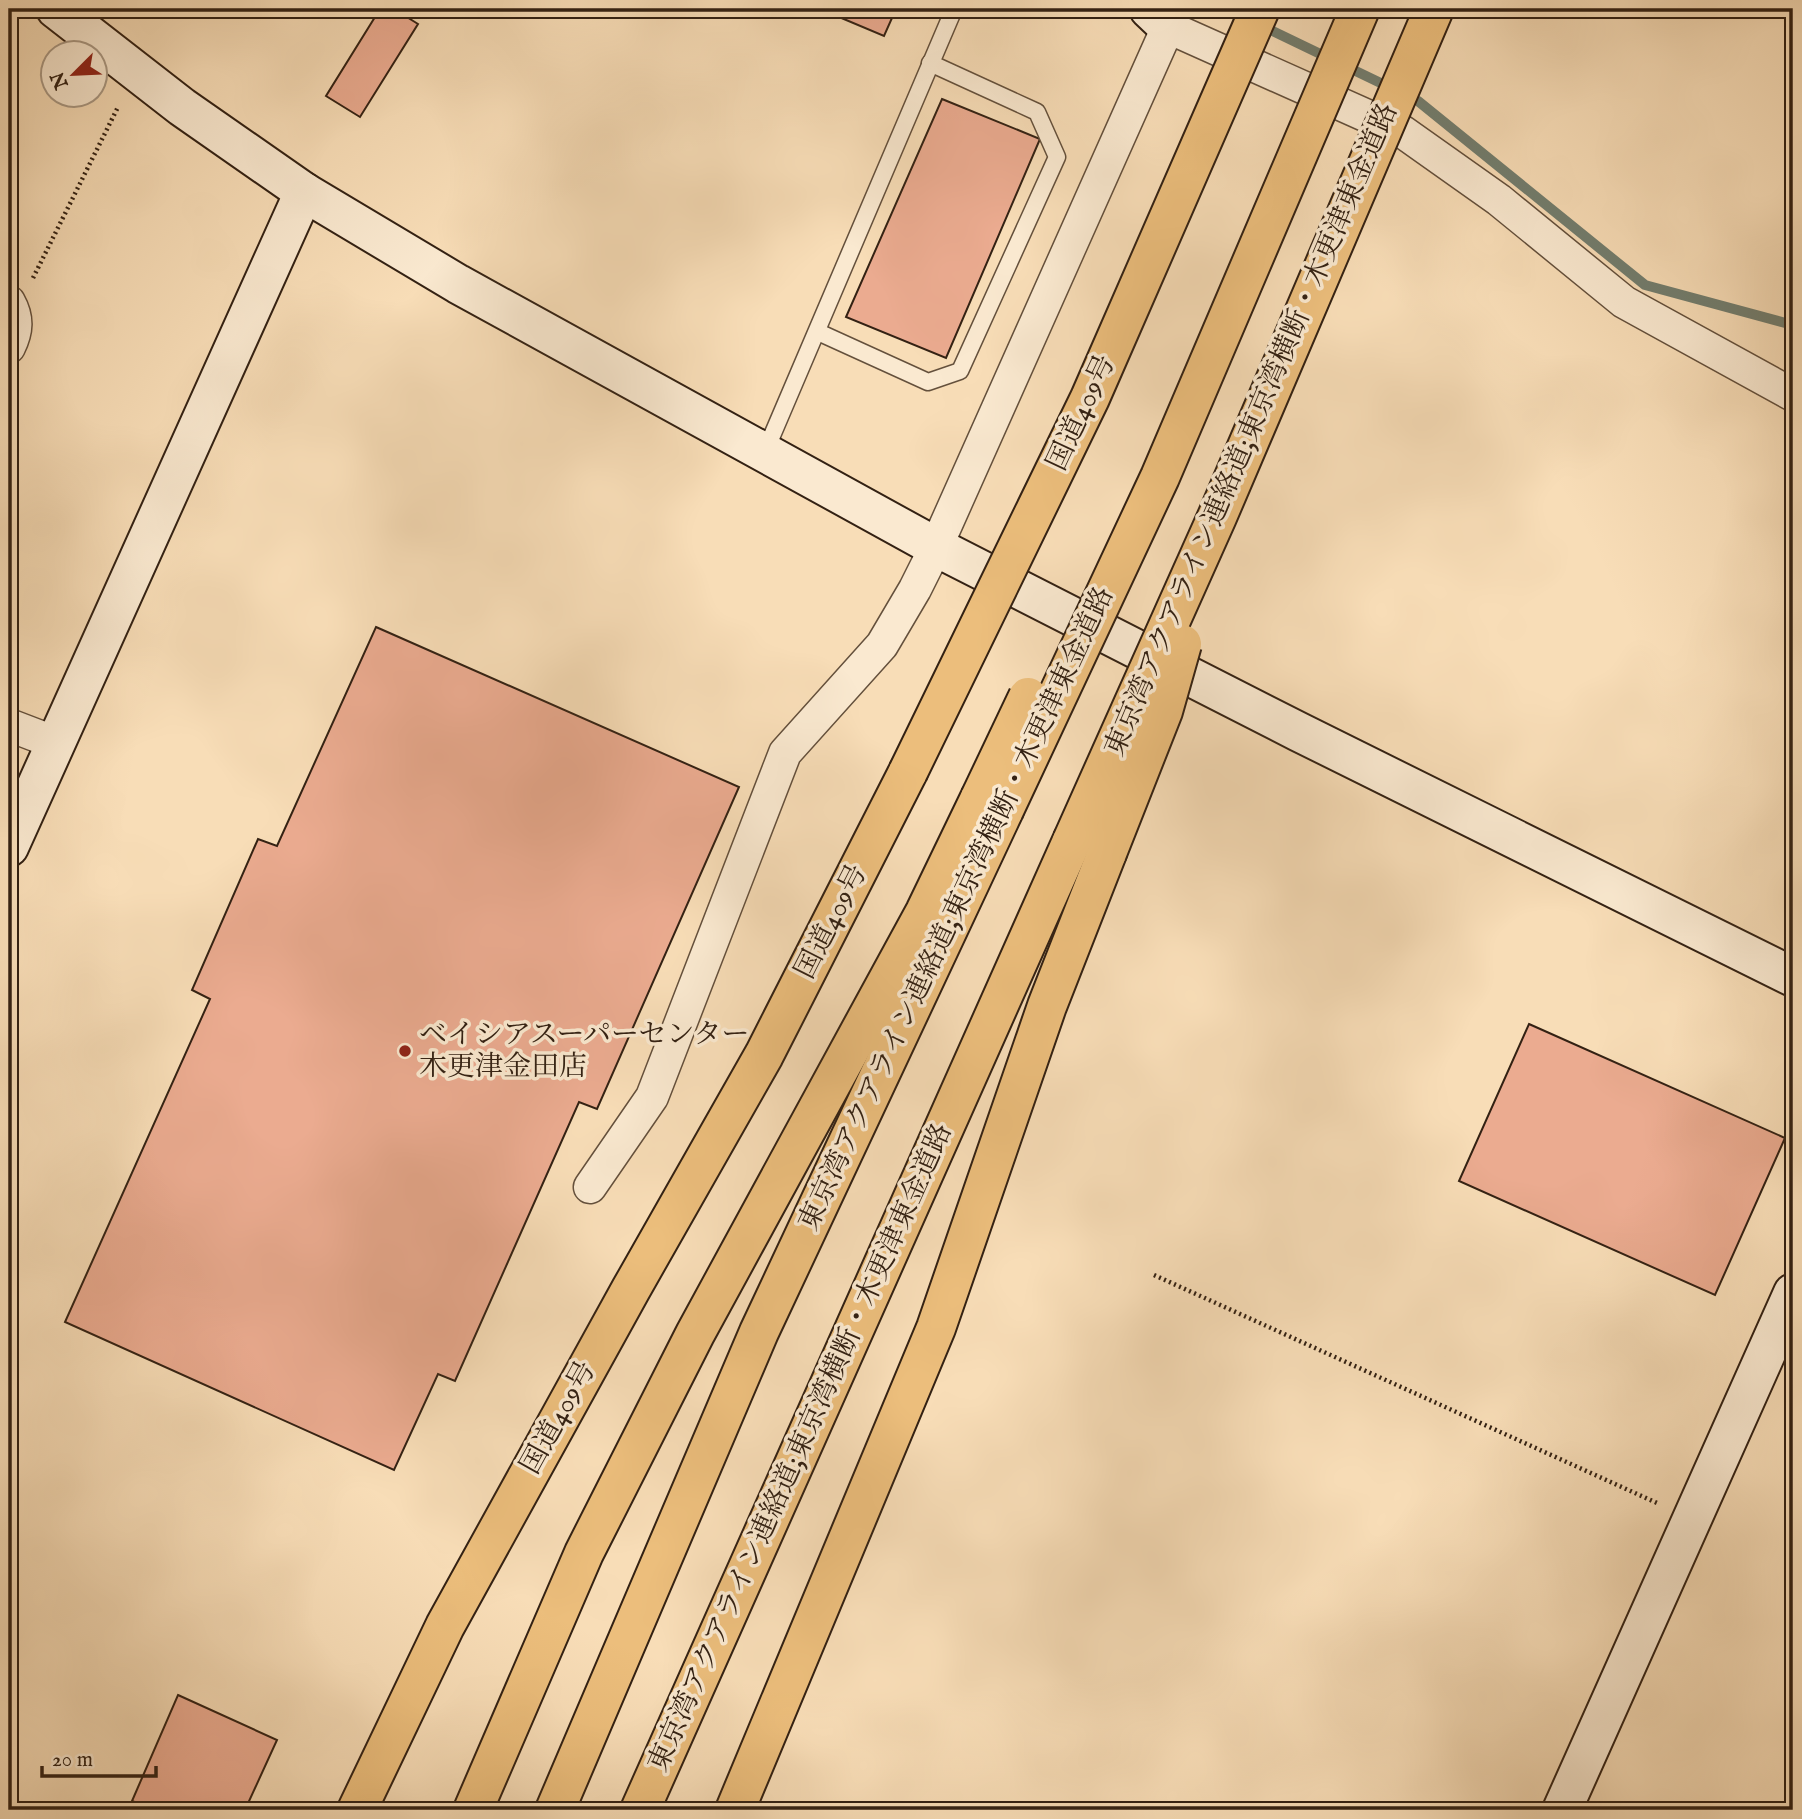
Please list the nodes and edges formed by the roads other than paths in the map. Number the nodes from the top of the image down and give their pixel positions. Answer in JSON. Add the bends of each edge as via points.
{"nodes":[{"id":1,"x":56,"y":9,"type":"edge"},
{"id":2,"x":954,"y":9,"type":"edge"},
{"id":3,"x":1260,"y":9,"type":"edge"},
{"id":4,"x":1360,"y":9,"type":"edge"},
{"id":5,"x":1434,"y":9,"type":"edge"},
{"id":6,"x":1158,"y":18,"type":"edge"},
{"id":7,"x":930,"y":63,"type":"junction"},
{"id":8,"x":304,"y":192,"type":"junction"},
{"id":9,"x":12,"y":308,"type":"edge"},
{"id":10,"x":818,"y":332,"type":"junction"},
{"id":11,"x":9,"y":347,"type":"edge"},
{"id":12,"x":1793,"y":395,"type":"edge"},
{"id":13,"x":765,"y":452,"type":"junction"},
{"id":14,"x":936,"y":547,"type":"junction"},
{"id":15,"x":9,"y":725,"type":"edge"},
{"id":16,"x":56,"y":743,"type":"junction"},
{"id":17,"x":992,"y":804,"type":"junction"},
{"id":18,"x":9,"y":847,"type":"edge"},
{"id":19,"x":1090,"y":847,"type":"junction"},
{"id":20,"x":1793,"y":976,"type":"edge"},
{"id":21,"x":590,"y":1187,"type":"dead end"},
{"id":22,"x":1793,"y":1293,"type":"edge"},
{"id":23,"x":357,"y":1810,"type":"edge"},
{"id":24,"x":473,"y":1810,"type":"edge"},
{"id":25,"x":555,"y":1810,"type":"edge"},
{"id":26,"x":640,"y":1810,"type":"edge"},
{"id":27,"x":735,"y":1810,"type":"edge"},
{"id":28,"x":1562,"y":1810,"type":"edge"}],
"edges":[{"from":1,"to":8,"type":"street","via":[[182,107]]},
{"from":2,"to":7,"type":"lane"},
{"from":3,"to":23,"type":"highway","name":"国道409号","bridge":true,"via":[[1090,398],[908,772],[764,1055],[445,1626]]},
{"from":4,"to":17,"type":"highway","name":"東京湾アクアライン連絡道;東京湾横断・木更津東金道路","bridge":true,"via":[[1160,477]]},
{"from":5,"to":19,"type":"highway","name":"東京湾アクアライン連絡道;東京湾横断・木更津東金道路","bridge":true,"via":[[1217,517],[1163,711]]},
{"from":6,"to":12,"type":"street","via":[[1403,132],[1499,200],[1624,302]]},
{"from":6,"to":14,"type":"street"},
{"from":7,"to":10,"type":"lane"},
{"from":7,"to":10,"type":"lane","via":[[1037,112],[1056,157],[960,371],[928,382]]},
{"from":8,"to":13,"type":"street","via":[[458,284]]},
{"from":8,"to":16,"type":"street"},
{"from":9,"to":11,"type":"street","via":[[15,333]]},
{"from":10,"to":13,"type":"lane"},
{"from":13,"to":14,"type":"street"},
{"from":14,"to":20,"type":"street"},
{"from":14,"to":21,"type":"street","via":[[882,645],[785,753],[652,1097]]},
{"from":15,"to":16,"type":"street"},
{"from":16,"to":18,"type":"street"},
{"from":17,"to":24,"type":"highway","via":[[925,912],[695,1334],[584,1553]]},
{"from":17,"to":25,"type":"highway","name":"東京湾アクアライン連絡道;東京湾横断・木更津東金道路"},
{"from":19,"to":26,"type":"highway","name":"東京湾アクアライン連絡道;東京湾横断・木更津東金道路"},
{"from":19,"to":27,"type":"highway","via":[[1047,1006],[936,1328]]},
{"from":22,"to":28,"type":"street"}]}
